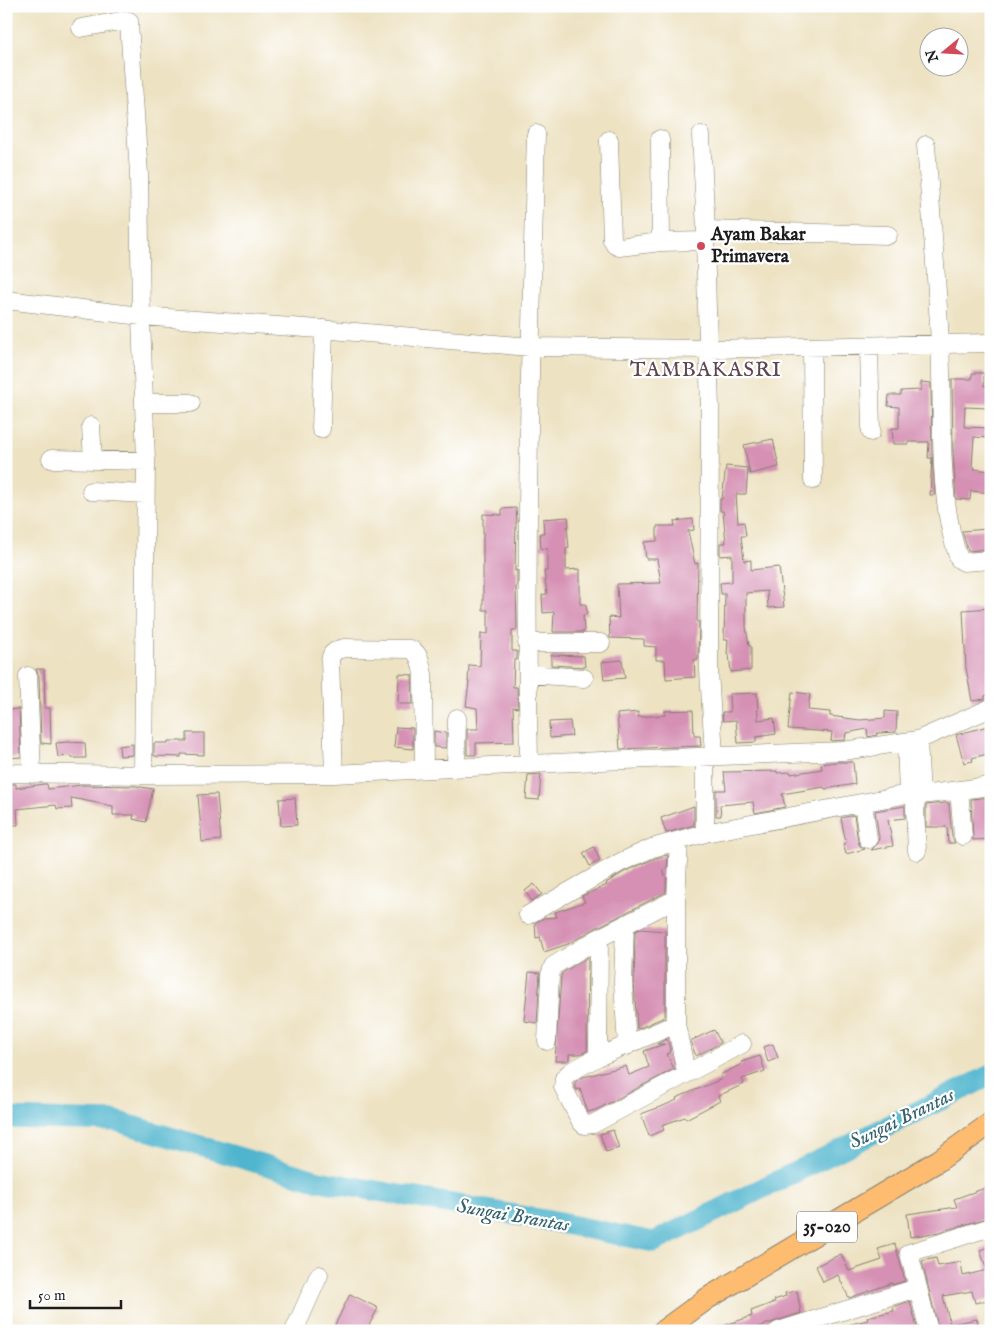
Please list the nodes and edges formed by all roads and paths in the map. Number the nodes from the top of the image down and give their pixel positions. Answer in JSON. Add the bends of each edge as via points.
{"nodes":[{"id":1,"x":81,"y":28,"type":"dead end"},
{"id":2,"x":536,"y":134,"type":"dead end"},
{"id":3,"x":701,"y":135,"type":"dead end"},
{"id":4,"x":660,"y":139,"type":"dead end"},
{"id":5,"x":609,"y":140,"type":"dead end"},
{"id":6,"x":926,"y":145,"type":"dead end"},
{"id":7,"x":705,"y":235,"type":"junction"},
{"id":8,"x":888,"y":236,"type":"dead end"},
{"id":9,"x":661,"y":242,"type":"junction"},
{"id":10,"x":6,"y":300,"type":"edge"},
{"id":11,"x":141,"y":316,"type":"junction"},
{"id":12,"x":324,"y":330,"type":"junction"},
{"id":13,"x":991,"y":343,"type":"edge"},
{"id":14,"x":869,"y":346,"type":"junction"},
{"id":15,"x":940,"y":346,"type":"junction"},
{"id":16,"x":530,"y":347,"type":"junction"},
{"id":17,"x":812,"y":348,"type":"junction"},
{"id":18,"x":708,"y":350,"type":"junction"},
{"id":19,"x":144,"y":403,"type":"junction"},
{"id":20,"x":191,"y":403,"type":"dead end"},
{"id":21,"x":91,"y":426,"type":"dead end"},
{"id":22,"x":321,"y":429,"type":"dead end"},
{"id":23,"x":871,"y":432,"type":"dead end"},
{"id":24,"x":51,"y":459,"type":"dead end"},
{"id":25,"x":92,"y":460,"type":"junction"},
{"id":26,"x":146,"y":461,"type":"junction"},
{"id":27,"x":813,"y":480,"type":"dead end"},
{"id":28,"x":91,"y":492,"type":"dead end"},
{"id":29,"x":145,"y":494,"type":"junction"},
{"id":30,"x":991,"y":560,"type":"edge"},
{"id":31,"x":527,"y":643,"type":"junction"},
{"id":32,"x":601,"y":643,"type":"dead end"},
{"id":33,"x":528,"y":674,"type":"junction"},
{"id":34,"x":28,"y":676,"type":"dead end"},
{"id":35,"x":584,"y":678,"type":"dead end"},
{"id":36,"x":991,"y":708,"type":"edge"},
{"id":37,"x":457,"y":718,"type":"dead end"},
{"id":38,"x":912,"y":742,"type":"junction"},
{"id":39,"x":710,"y":756,"type":"junction"},
{"id":40,"x":529,"y":764,"type":"junction"},
{"id":41,"x":456,"y":768,"type":"junction"},
{"id":42,"x":424,"y":769,"type":"junction"},
{"id":43,"x":6,"y":773,"type":"edge"},
{"id":44,"x":32,"y":774,"type":"junction"},
{"id":45,"x":334,"y":774,"type":"junction"},
{"id":46,"x":143,"y":775,"type":"junction"},
{"id":47,"x":984,"y":788,"type":"dead end"},
{"id":48,"x":959,"y":790,"type":"junction"},
{"id":49,"x":915,"y":797,"type":"junction"},
{"id":50,"x":863,"y":803,"type":"junction"},
{"id":51,"x":705,"y":833,"type":"junction"},
{"id":52,"x":962,"y":836,"type":"dead end"},
{"id":53,"x":868,"y":839,"type":"dead end"},
{"id":54,"x":679,"y":841,"type":"junction"},
{"id":55,"x":917,"y":851,"type":"dead end"},
{"id":56,"x":676,"y":899,"type":"junction"},
{"id":57,"x":528,"y":915,"type":"dead end"},
{"id":58,"x":625,"y":925,"type":"junction"},
{"id":59,"x":599,"y":938,"type":"junction"},
{"id":60,"x":676,"y":1024,"type":"junction"},
{"id":61,"x":547,"y":1041,"type":"dead end"},
{"id":62,"x":742,"y":1044,"type":"dead end"},
{"id":63,"x":627,"y":1046,"type":"junction"},
{"id":64,"x":598,"y":1057,"type":"junction"},
{"id":65,"x":686,"y":1072,"type":"junction"},
{"id":66,"x":991,"y":1122,"type":"edge"},
{"id":67,"x":991,"y":1227,"type":"edge"},
{"id":68,"x":319,"y":1275,"type":"dead end"},
{"id":69,"x":917,"y":1288,"type":"junction"},
{"id":70,"x":294,"y":1331,"type":"edge"},
{"id":71,"x":663,"y":1331,"type":"edge"},
{"id":72,"x":778,"y":1331,"type":"edge"},
{"id":73,"x":929,"y":1331,"type":"edge"}],
"edges":[{"from":1,"to":11,"type":"street","via":[[129,21],[140,174]]},
{"from":2,"to":16,"type":"street"},
{"from":3,"to":7,"type":"street"},
{"from":4,"to":9,"type":"street"},
{"from":5,"to":9,"type":"street","via":[[612,240],[619,247]]},
{"from":6,"to":15,"type":"street"},
{"from":7,"to":8,"type":"street"},
{"from":7,"to":9,"type":"street"},
{"from":7,"to":18,"type":"street"},
{"from":10,"to":11,"type":"street"},
{"from":11,"to":12,"type":"street"},
{"from":11,"to":19,"type":"street"},
{"from":12,"to":16,"type":"street"},
{"from":12,"to":22,"type":"street"},
{"from":13,"to":15,"type":"street"},
{"from":14,"to":15,"type":"street"},
{"from":14,"to":17,"type":"street"},
{"from":14,"to":23,"type":"street"},
{"from":15,"to":30,"type":"street","via":[[945,494],[954,539],[959,559],[964,562]]},
{"from":16,"to":18,"type":"street"},
{"from":16,"to":31,"type":"street"},
{"from":17,"to":18,"type":"street"},
{"from":17,"to":27,"type":"street"},
{"from":18,"to":39,"type":"street"},
{"from":19,"to":20,"type":"street"},
{"from":19,"to":26,"type":"street"},
{"from":21,"to":25,"type":"street"},
{"from":24,"to":25,"type":"street"},
{"from":25,"to":26,"type":"street"},
{"from":26,"to":29,"type":"street"},
{"from":28,"to":29,"type":"street"},
{"from":29,"to":46,"type":"street"},
{"from":31,"to":32,"type":"street"},
{"from":31,"to":33,"type":"street"},
{"from":33,"to":35,"type":"street"},
{"from":33,"to":40,"type":"street"},
{"from":34,"to":44,"type":"street"},
{"from":36,"to":38,"type":"street"},
{"from":37,"to":41,"type":"street"},
{"from":38,"to":39,"type":"street","via":[[843,751]]},
{"from":38,"to":49,"type":"street"},
{"from":39,"to":40,"type":"street"},
{"from":39,"to":51,"type":"street"},
{"from":40,"to":41,"type":"street"},
{"from":41,"to":42,"type":"street"},
{"from":42,"to":45,"type":"street"},
{"from":42,"to":45,"type":"street","via":[[423,674],[417,654],[410,649],[344,648],[332,654],[330,660]]},
{"from":43,"to":44,"type":"street"},
{"from":44,"to":46,"type":"street"},
{"from":45,"to":46,"type":"street"},
{"from":47,"to":48,"type":"street"},
{"from":48,"to":49,"type":"street"},
{"from":48,"to":52,"type":"street"},
{"from":49,"to":50,"type":"street"},
{"from":49,"to":55,"type":"street"},
{"from":50,"to":51,"type":"street"},
{"from":50,"to":53,"type":"street"},
{"from":51,"to":54,"type":"street"},
{"from":54,"to":56,"type":"street"},
{"from":54,"to":57,"type":"street","via":[[652,848],[621,862]]},
{"from":56,"to":58,"type":"street"},
{"from":56,"to":60,"type":"street"},
{"from":58,"to":59,"type":"street"},
{"from":58,"to":63,"type":"street","via":[[623,982]]},
{"from":59,"to":61,"type":"street","via":[[553,966]]},
{"from":59,"to":64,"type":"street"},
{"from":60,"to":63,"type":"street"},
{"from":60,"to":65,"type":"street"},
{"from":62,"to":65,"type":"street"},
{"from":63,"to":64,"type":"street"},
{"from":64,"to":65,"type":"street","via":[[564,1078],[563,1087],[584,1125],[593,1124]]},
{"from":66,"to":71,"type":"main road","number":"35-020","via":[[938,1161],[708,1298]]},
{"from":67,"to":69,"type":"street","via":[[909,1252]]},
{"from":68,"to":70,"type":"street"},
{"from":69,"to":72,"type":"street"},
{"from":69,"to":73,"type":"street"}]}
